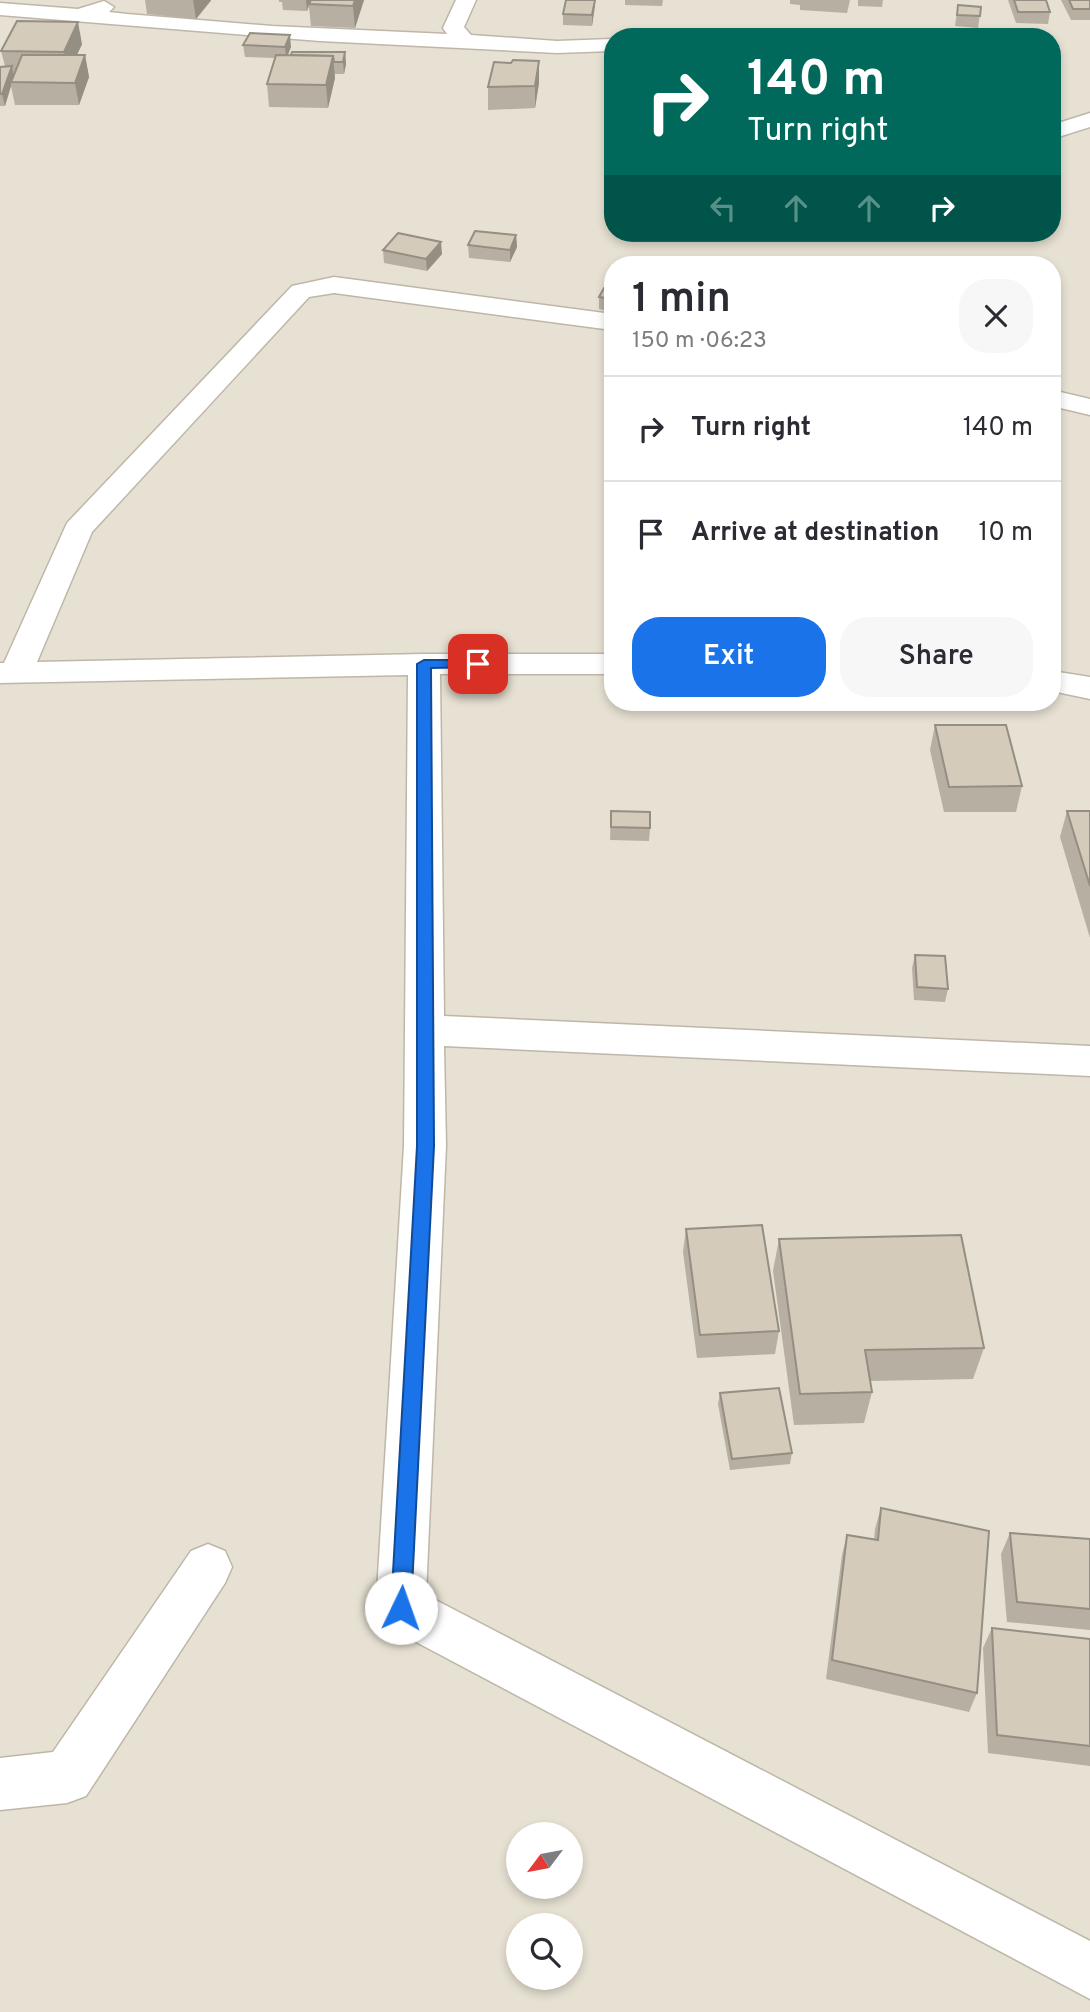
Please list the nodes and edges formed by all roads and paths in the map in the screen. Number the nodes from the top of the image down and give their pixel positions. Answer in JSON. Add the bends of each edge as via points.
{"nodes":[{"id":1,"x":110,"y":0,"type":"edge"},
{"id":2,"x":466,"y":0,"type":"edge"},
{"id":3,"x":0,"y":9,"type":"edge"},
{"id":4,"x":79,"y":15,"type":"junction"},
{"id":5,"x":465,"y":41,"type":"junction"},
{"id":6,"x":604,"y":45,"type":"edge"},
{"id":7,"x":1090,"y":120,"type":"edge"},
{"id":8,"x":1061,"y":129,"type":"edge"},
{"id":9,"x":604,"y":322,"type":"edge"},
{"id":10,"x":1061,"y":400,"type":"edge"},
{"id":11,"x":1090,"y":407,"type":"edge"},
{"id":12,"x":424,"y":664,"type":"junction"},
{"id":13,"x":604,"y":664,"type":"edge"},
{"id":14,"x":8,"y":673,"type":"edge"},
{"id":15,"x":1061,"y":683,"type":"edge"},
{"id":16,"x":1090,"y":688,"type":"edge"},
{"id":17,"x":425,"y":1030,"type":"junction"},
{"id":18,"x":1090,"y":1061,"type":"edge"},
{"id":19,"x":208,"y":1567,"type":"dead end"},
{"id":20,"x":0,"y":1784,"type":"edge"},
{"id":21,"x":1090,"y":1971,"type":"edge"}],
"edges":[{"from":1,"to":4,"type":"street","via":[[101,10]]},
{"from":2,"to":5,"type":"street","via":[[453,28]]},
{"from":3,"to":4,"type":"street"},
{"from":4,"to":5,"type":"street","via":[[331,37]]},
{"from":5,"to":6,"type":"street"},
{"from":7,"to":8,"type":"street"},
{"from":9,"to":14,"type":"street","via":[[334,285],[301,291],[78,529]]},
{"from":10,"to":11,"type":"street"},
{"from":12,"to":13,"type":"street"},
{"from":12,"to":14,"type":"street"},
{"from":12,"to":17,"type":"street"},
{"from":15,"to":16,"type":"street"},
{"from":17,"to":18,"type":"street"},
{"from":17,"to":21,"type":"street","via":[[425,1146],[401,1608]]},
{"from":19,"to":20,"type":"street","via":[[67,1777]]}]}
